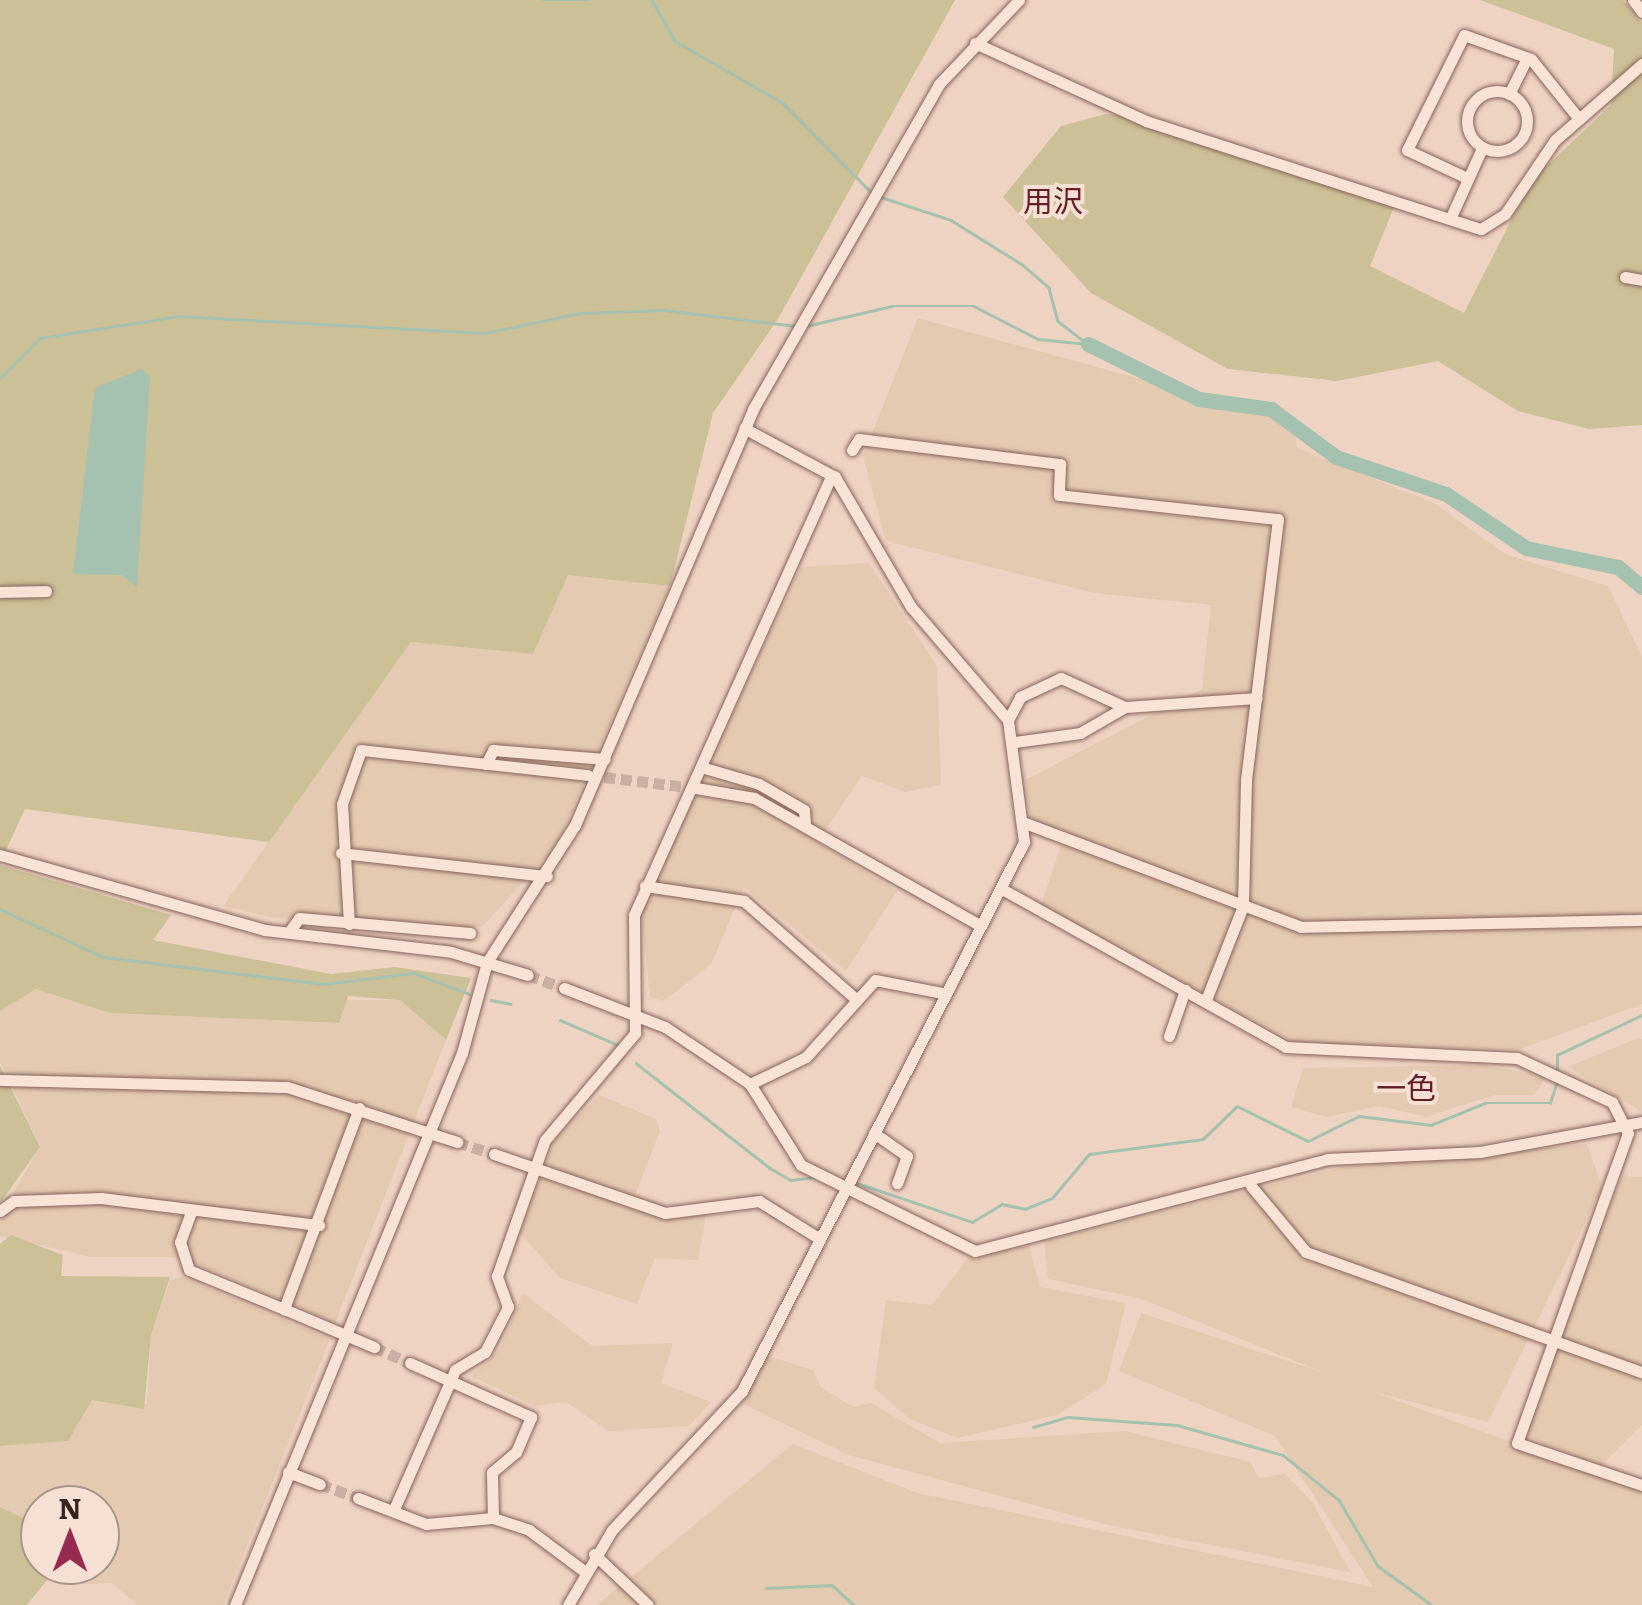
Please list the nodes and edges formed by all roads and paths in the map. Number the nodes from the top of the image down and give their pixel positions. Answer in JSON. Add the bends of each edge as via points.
{"nodes":[{"id":1,"x":1019,"y":0,"type":"edge"},
{"id":2,"x":1633,"y":0,"type":"edge"},
{"id":3,"x":1642,"y":12,"type":"edge"},
{"id":4,"x":975,"y":43,"type":"junction"},
{"id":5,"x":1527,"y":58,"type":"junction"},
{"id":6,"x":1642,"y":64,"type":"edge"},
{"id":7,"x":1509,"y":94,"type":"junction"},
{"id":8,"x":1579,"y":119,"type":"junction"},
{"id":9,"x":1482,"y":148,"type":"junction"},
{"id":10,"x":1467,"y":178,"type":"junction"},
{"id":11,"x":1450,"y":219,"type":"junction"},
{"id":12,"x":1625,"y":277,"type":"dead end"},
{"id":13,"x":1642,"y":280,"type":"edge"},
{"id":14,"x":744,"y":428,"type":"junction"},
{"id":15,"x":852,"y":450,"type":"dead end"},
{"id":16,"x":829,"y":472,"type":"junction"},
{"id":17,"x":0,"y":592,"type":"edge"},
{"id":18,"x":46,"y":592,"type":"dead end"},
{"id":19,"x":1257,"y":698,"type":"junction"},
{"id":20,"x":1125,"y":707,"type":"junction"},
{"id":21,"x":1008,"y":720,"type":"junction"},
{"id":22,"x":1015,"y":742,"type":"junction"},
{"id":23,"x":606,"y":759,"type":"junction"},
{"id":24,"x":486,"y":764,"type":"junction"},
{"id":25,"x":700,"y":767,"type":"junction"},
{"id":26,"x":588,"y":775,"type":"tunnel mouth"},
{"id":27,"x":696,"y":788,"type":"tunnel mouth"},
{"id":28,"x":804,"y":824,"type":"junction"},
{"id":29,"x":1025,"y":824,"type":"junction"},
{"id":30,"x":341,"y":853,"type":"junction"},
{"id":31,"x":0,"y":855,"type":"edge"},
{"id":32,"x":547,"y":876,"type":"junction"},
{"id":33,"x":645,"y":886,"type":"junction"},
{"id":34,"x":1002,"y":889,"type":"junction"},
{"id":35,"x":1244,"y":906,"type":"junction"},
{"id":36,"x":1642,"y":920,"type":"edge"},
{"id":37,"x":976,"y":923,"type":"junction"},
{"id":38,"x":349,"y":924,"type":"junction"},
{"id":39,"x":289,"y":932,"type":"junction"},
{"id":40,"x":470,"y":933,"type":"dead end"},
{"id":41,"x":488,"y":962,"type":"junction"},
{"id":42,"x":528,"y":976,"type":"tunnel mouth"},
{"id":43,"x":564,"y":988,"type":"tunnel mouth"},
{"id":44,"x":1185,"y":990,"type":"junction"},
{"id":45,"x":942,"y":993,"type":"junction"},
{"id":46,"x":856,"y":999,"type":"junction"},
{"id":47,"x":1206,"y":1000,"type":"junction"},
{"id":48,"x":641,"y":1016,"type":"junction"},
{"id":49,"x":1169,"y":1036,"type":"dead end"},
{"id":50,"x":0,"y":1080,"type":"edge"},
{"id":51,"x":750,"y":1084,"type":"junction"},
{"id":52,"x":358,"y":1108,"type":"junction"},
{"id":53,"x":1642,"y":1122,"type":"edge"},
{"id":54,"x":1628,"y":1123,"type":"junction"},
{"id":55,"x":428,"y":1132,"type":"junction"},
{"id":56,"x":874,"y":1133,"type":"junction"},
{"id":57,"x":458,"y":1142,"type":"tunnel mouth"},
{"id":58,"x":494,"y":1154,"type":"tunnel mouth"},
{"id":59,"x":535,"y":1168,"type":"junction"},
{"id":60,"x":896,"y":1183,"type":"dead end"},
{"id":61,"x":1251,"y":1186,"type":"junction"},
{"id":62,"x":845,"y":1189,"type":"junction"},
{"id":63,"x":0,"y":1211,"type":"edge"},
{"id":64,"x":191,"y":1212,"type":"junction"},
{"id":65,"x":319,"y":1225,"type":"junction"},
{"id":66,"x":820,"y":1239,"type":"junction"},
{"id":67,"x":284,"y":1309,"type":"junction"},
{"id":68,"x":344,"y":1335,"type":"junction"},
{"id":69,"x":1553,"y":1344,"type":"junction"},
{"id":70,"x":374,"y":1348,"type":"tunnel mouth"},
{"id":71,"x":410,"y":1364,"type":"tunnel mouth"},
{"id":72,"x":1642,"y":1372,"type":"edge"},
{"id":73,"x":449,"y":1380,"type":"junction"},
{"id":74,"x":288,"y":1472,"type":"junction"},
{"id":75,"x":320,"y":1484,"type":"tunnel mouth"},
{"id":76,"x":1642,"y":1485,"type":"edge"},
{"id":77,"x":358,"y":1498,"type":"tunnel mouth"},
{"id":78,"x":395,"y":1507,"type":"junction"},
{"id":79,"x":492,"y":1518,"type":"junction"},
{"id":80,"x":594,"y":1554,"type":"junction"},
{"id":81,"x":584,"y":1571,"type":"junction"},
{"id":82,"x":234,"y":1605,"type":"edge"},
{"id":83,"x":568,"y":1605,"type":"edge"},
{"id":84,"x":648,"y":1605,"type":"edge"}],
"edges":[{"from":1,"to":4,"type":"street"},
{"from":2,"to":3,"type":"street"},
{"from":4,"to":11,"type":"street","via":[[1117,111]]},
{"from":4,"to":14,"type":"street","via":[[929,101]]},
{"from":5,"to":7,"type":"street"},
{"from":5,"to":8,"type":"street"},
{"from":5,"to":10,"type":"street","via":[[1464,34],[1407,150]]},
{"from":6,"to":8,"type":"street"},
{"from":7,"to":9,"type":"street","via":[[1480,96],[1468,112]]},
{"from":7,"to":9,"type":"street","via":[[1523,106],[1524,134],[1501,151]]},
{"from":8,"to":11,"type":"street","via":[[1530,170],[1505,214],[1481,229]]},
{"from":9,"to":10,"type":"street"},
{"from":10,"to":11,"type":"street"},
{"from":12,"to":13,"type":"street"},
{"from":14,"to":16,"type":"street"},
{"from":14,"to":23,"type":"street"},
{"from":15,"to":19,"type":"street","via":[[859,439],[1060,464],[1059,494],[1278,520]]},
{"from":16,"to":21,"type":"street","via":[[911,607]]},
{"from":16,"to":25,"type":"street"},
{"from":17,"to":18,"type":"street"},
{"from":19,"to":20,"type":"street"},
{"from":19,"to":35,"type":"street"},
{"from":20,"to":21,"type":"street","via":[[1061,678],[1020,697]]},
{"from":20,"to":22,"type":"street","via":[[1080,732]]},
{"from":21,"to":22,"type":"street"},
{"from":22,"to":29,"type":"street"},
{"from":23,"to":24,"type":"street","via":[[493,750]]},
{"from":23,"to":32,"type":"street"},
{"from":24,"to":26,"type":"street"},
{"from":24,"to":30,"type":"street","via":[[361,750],[342,804]]},
{"from":25,"to":28,"type":"street","via":[[759,784],[804,810]]},
{"from":25,"to":33,"type":"street"},
{"from":27,"to":28,"type":"street","via":[[745,794]]},
{"from":28,"to":37,"type":"street"},
{"from":29,"to":34,"type":"street","via":[[1018,867]]},
{"from":29,"to":35,"type":"street"},
{"from":30,"to":32,"type":"street"},
{"from":30,"to":38,"type":"street"},
{"from":31,"to":39,"type":"street"},
{"from":32,"to":41,"type":"street"},
{"from":33,"to":46,"type":"street","via":[[744,901]]},
{"from":33,"to":48,"type":"street","via":[[632,930]]},
{"from":34,"to":37,"type":"street"},
{"from":34,"to":44,"type":"street"},
{"from":35,"to":36,"type":"street","via":[[1301,927]]},
{"from":35,"to":47,"type":"street"},
{"from":37,"to":45,"type":"street"},
{"from":38,"to":39,"type":"street","via":[[298,918]]},
{"from":38,"to":40,"type":"street"},
{"from":39,"to":41,"type":"street"},
{"from":41,"to":42,"type":"street"},
{"from":41,"to":55,"type":"street"},
{"from":43,"to":48,"type":"street"},
{"from":44,"to":47,"type":"street"},
{"from":44,"to":49,"type":"street"},
{"from":45,"to":46,"type":"street","via":[[875,980]]},
{"from":45,"to":56,"type":"street"},
{"from":46,"to":51,"type":"street","via":[[806,1057]]},
{"from":47,"to":54,"type":"street","via":[[1306,1052],[1503,1057],[1549,1069],[1612,1102]]},
{"from":48,"to":51,"type":"street"},
{"from":48,"to":59,"type":"street","via":[[626,1050],[549,1132]]},
{"from":50,"to":52,"type":"street","via":[[271,1085]]},
{"from":51,"to":62,"type":"street","via":[[786,1150]]},
{"from":52,"to":55,"type":"street"},
{"from":52,"to":65,"type":"street"},
{"from":53,"to":54,"type":"street"},
{"from":54,"to":61,"type":"street","via":[[1480,1152],[1326,1159]]},
{"from":54,"to":69,"type":"street"},
{"from":55,"to":57,"type":"street"},
{"from":55,"to":68,"type":"street"},
{"from":56,"to":60,"type":"street","via":[[907,1156]]},
{"from":56,"to":62,"type":"street"},
{"from":58,"to":59,"type":"street"},
{"from":59,"to":66,"type":"street","via":[[666,1213],[760,1201]]},
{"from":59,"to":73,"type":"street","via":[[497,1276],[508,1307],[491,1345]]},
{"from":61,"to":62,"type":"street","via":[[1176,1196],[976,1251]]},
{"from":61,"to":69,"type":"street","via":[[1306,1252]]},
{"from":62,"to":66,"type":"street"},
{"from":63,"to":64,"type":"street","via":[[14,1201],[102,1198]]},
{"from":64,"to":65,"type":"street"},
{"from":64,"to":67,"type":"street","via":[[180,1242],[189,1270]]},
{"from":65,"to":67,"type":"street"},
{"from":66,"to":80,"type":"street","via":[[742,1391]]},
{"from":67,"to":68,"type":"street"},
{"from":68,"to":70,"type":"street"},
{"from":68,"to":74,"type":"street"},
{"from":69,"to":72,"type":"street"},
{"from":69,"to":76,"type":"street","via":[[1517,1442]]},
{"from":71,"to":73,"type":"street"},
{"from":73,"to":78,"type":"street"},
{"from":73,"to":79,"type":"street","via":[[530,1417],[516,1452],[492,1472]]},
{"from":74,"to":75,"type":"street"},
{"from":74,"to":82,"type":"street"},
{"from":77,"to":78,"type":"street"},
{"from":78,"to":79,"type":"street","via":[[398,1517],[426,1524]]},
{"from":79,"to":81,"type":"street","via":[[529,1530]]},
{"from":80,"to":81,"type":"street"},
{"from":80,"to":84,"type":"street"},
{"from":81,"to":83,"type":"street"}]}
